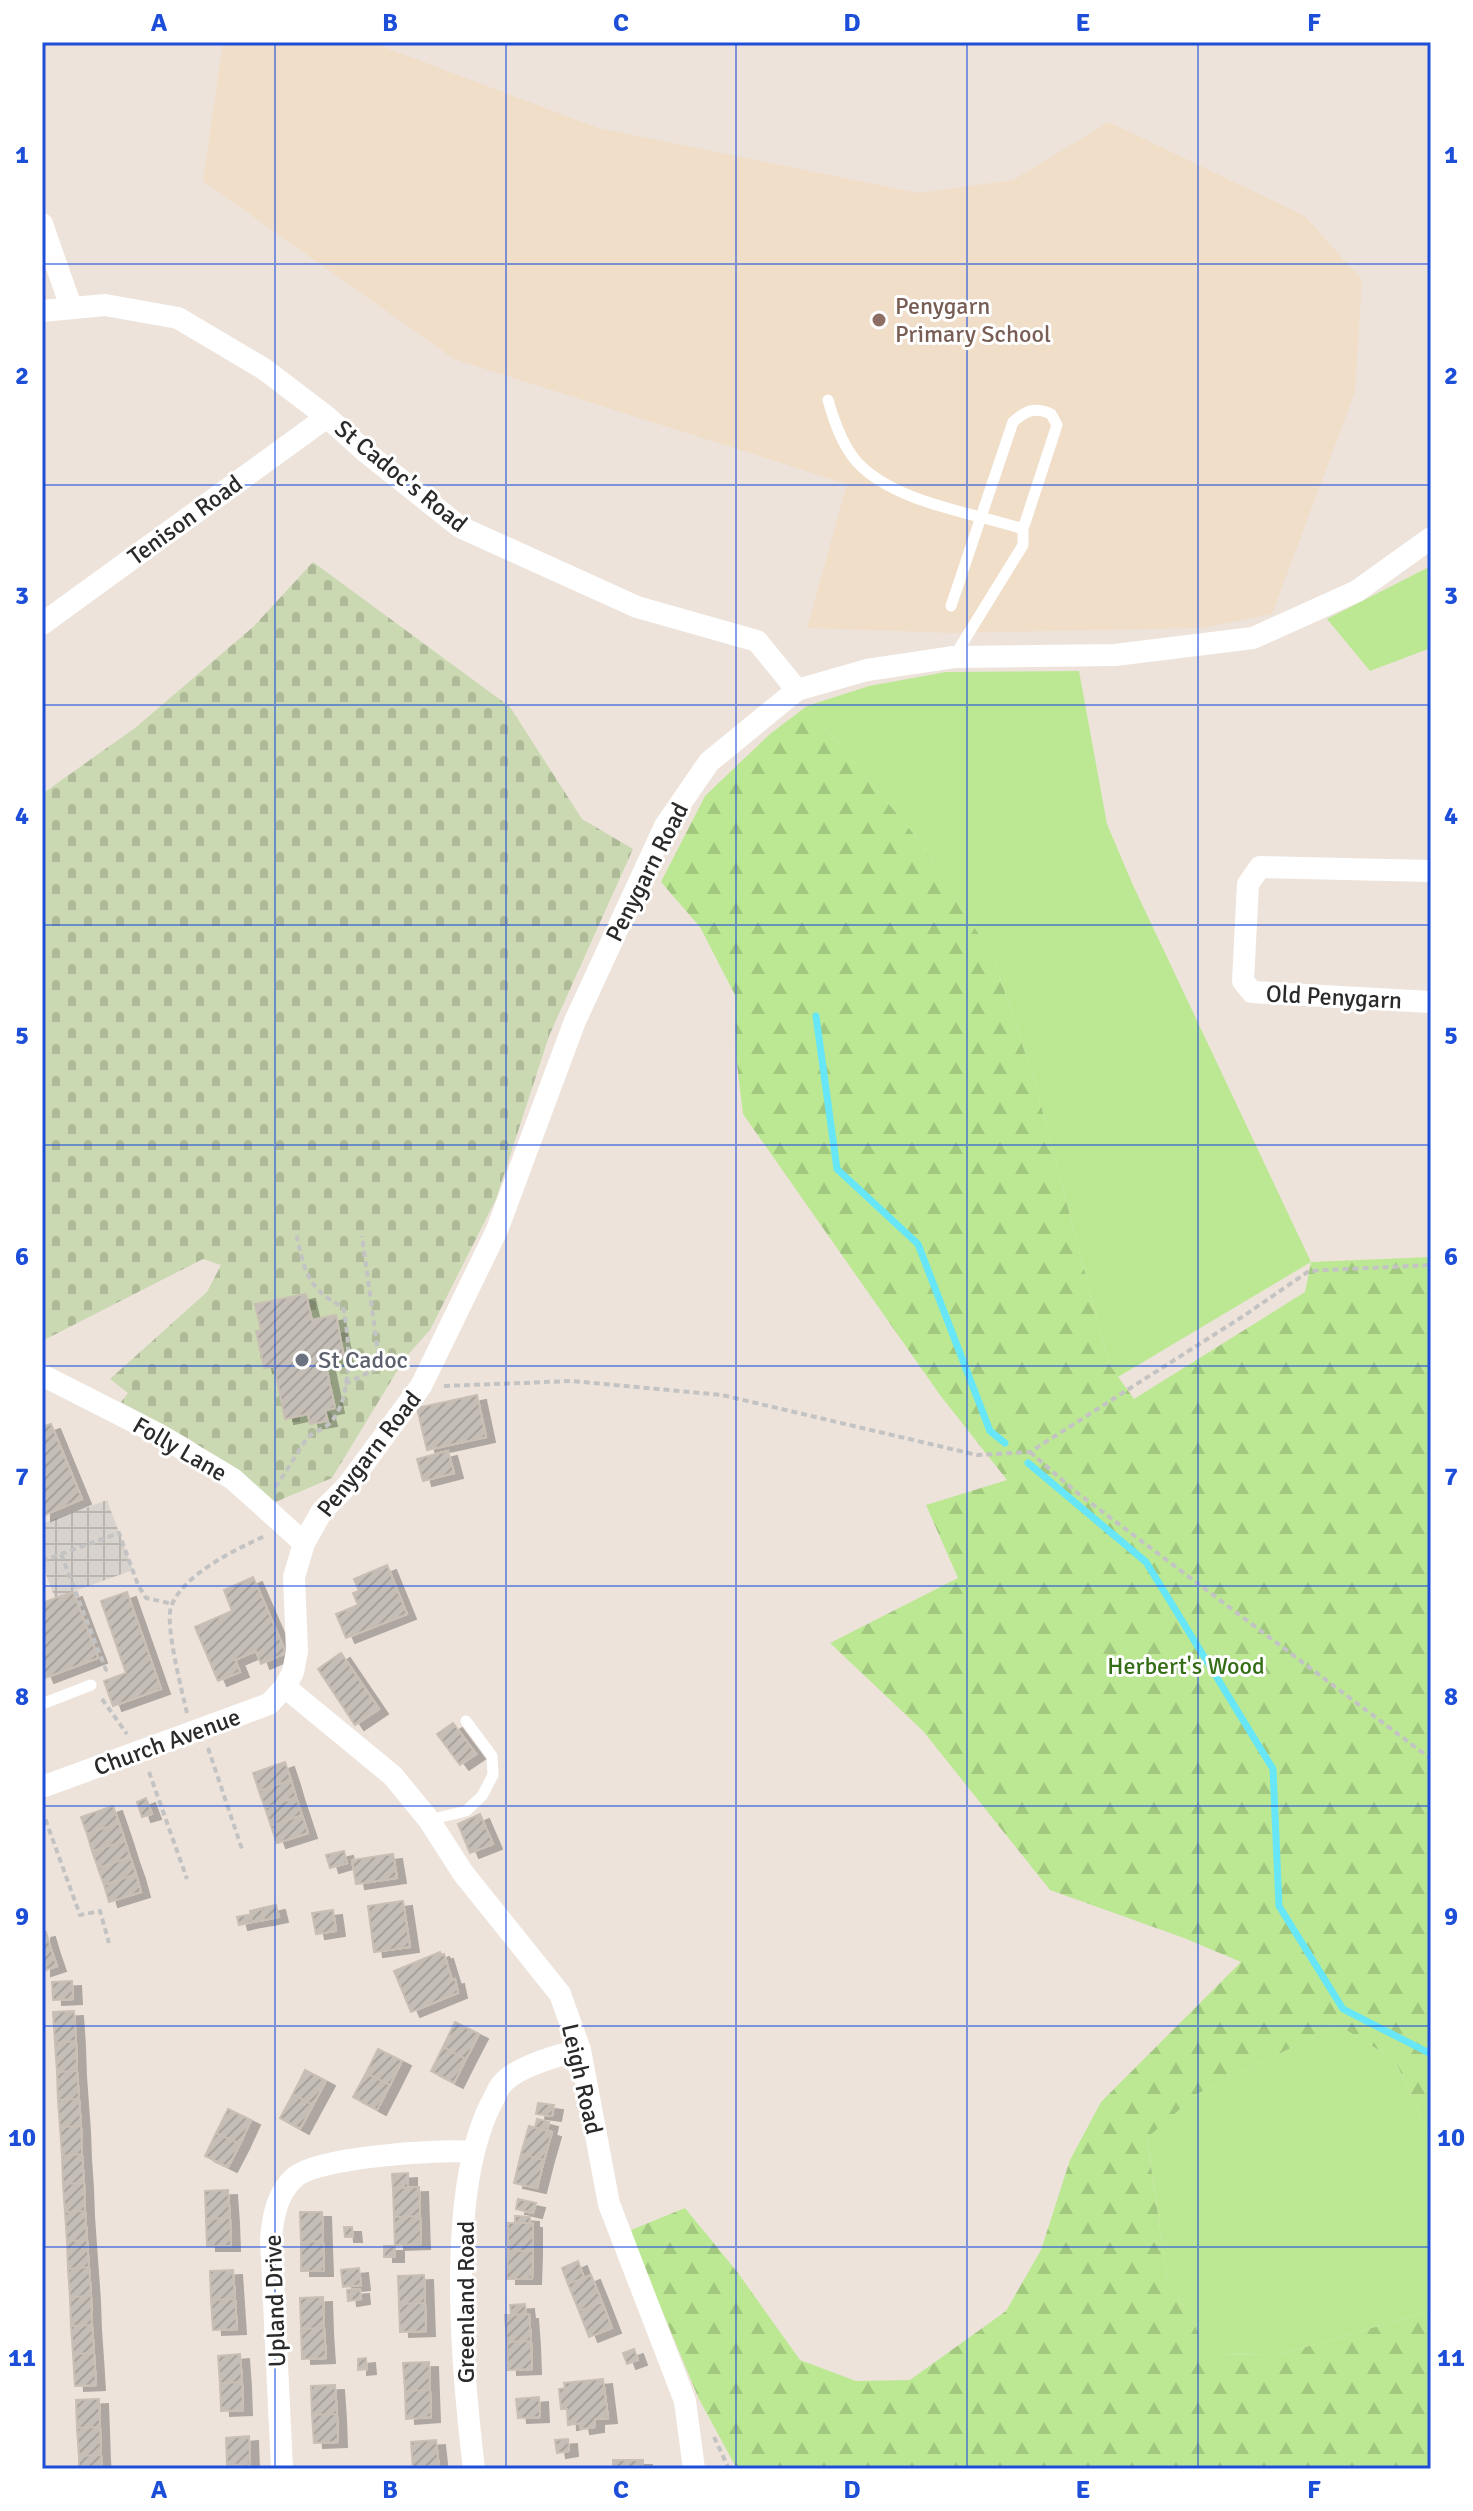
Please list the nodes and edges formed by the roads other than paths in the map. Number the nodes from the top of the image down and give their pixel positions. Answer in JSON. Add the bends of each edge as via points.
{"nodes":[{"id":1,"x":42,"y":224,"type":"edge"},
{"id":2,"x":71,"y":307,"type":"junction"},
{"id":3,"x":42,"y":311,"type":"edge"},
{"id":4,"x":828,"y":400,"type":"dead end"},
{"id":5,"x":327,"y":417,"type":"junction"},
{"id":6,"x":981,"y":516,"type":"junction"},
{"id":7,"x":1023,"y":529,"type":"junction"},
{"id":8,"x":1431,"y":538,"type":"edge"},
{"id":9,"x":951,"y":606,"type":"dead end"},
{"id":10,"x":42,"y":624,"type":"edge"},
{"id":11,"x":954,"y":657,"type":"junction"},
{"id":12,"x":797,"y":690,"type":"junction"},
{"id":13,"x":1431,"y":871,"type":"edge"},
{"id":14,"x":1431,"y":1002,"type":"edge"},
{"id":15,"x":42,"y":1375,"type":"edge"},
{"id":16,"x":304,"y":1543,"type":"junction"},
{"id":17,"x":91,"y":1685,"type":"road end"},
{"id":18,"x":285,"y":1687,"type":"junction"},
{"id":19,"x":42,"y":1704,"type":"edge"},
{"id":20,"x":466,"y":1721,"type":"dead end"},
{"id":21,"x":42,"y":1787,"type":"edge"},
{"id":22,"x":429,"y":1820,"type":"junction"},
{"id":23,"x":580,"y":2050,"type":"junction"},
{"id":24,"x":472,"y":2152,"type":"junction"},
{"id":25,"x":282,"y":2469,"type":"edge"},
{"id":26,"x":474,"y":2469,"type":"edge"},
{"id":27,"x":694,"y":2469,"type":"edge"}],
"edges":[{"from":1,"to":2,"type":"street"},
{"from":2,"to":3,"type":"street","name":"St Cadoc's Road"},
{"from":2,"to":5,"type":"street","name":"St Cadoc's Road","via":[[105,305],[178,318],[264,369]]},
{"from":4,"to":6,"type":"lane","via":[[856,460],[882,483]]},
{"from":5,"to":10,"type":"street","name":"Tenison Road"},
{"from":5,"to":12,"type":"street","name":"St Cadoc's Road","via":[[460,527],[637,607],[757,641]]},
{"from":6,"to":7,"type":"lane"},
{"from":6,"to":7,"type":"lane","via":[[1013,422],[1039,408],[1057,425]]},
{"from":6,"to":9,"type":"lane"},
{"from":7,"to":11,"type":"lane","via":[[1023,545]]},
{"from":8,"to":11,"type":"street","name":"Penygarn Road","via":[[1357,591],[1253,638],[1115,655]]},
{"from":11,"to":12,"type":"street","name":"Penygarn Road","via":[[867,670]]},
{"from":12,"to":16,"type":"street","name":"Penygarn Road","via":[[709,762],[665,826],[575,1021],[497,1230],[421,1386],[348,1485],[322,1511]]},
{"from":13,"to":14,"type":"street","name":"Old Penygarn","via":[[1260,867],[1248,884],[1243,981],[1252,992]]},
{"from":15,"to":16,"type":"street","name":"Folly Lane","via":[[233,1479]]},
{"from":16,"to":18,"type":"street","name":"Penygarn Road","via":[[294,1577],[297,1651]]},
{"from":17,"to":19,"type":"lane"},
{"from":18,"to":21,"type":"street","name":"Church Avenue","via":[[269,1704]]},
{"from":18,"to":22,"type":"street","name":"Leigh Road","via":[[393,1776]]},
{"from":20,"to":22,"type":"lane","via":[[492,1756],[493,1775],[466,1811]]},
{"from":22,"to":23,"type":"street","name":"Leigh Road","via":[[463,1873],[560,1994]]},
{"from":23,"to":24,"type":"street","name":"Greenland Road","via":[[545,2059],[502,2083]]},
{"from":23,"to":27,"type":"street","name":"Leigh Road","via":[[609,2204],[685,2401]]},
{"from":24,"to":25,"type":"street","name":"Upland Drive","via":[[422,2152],[313,2166],[282,2194],[271,2239]]},
{"from":24,"to":26,"type":"street","name":"Greenland Road","via":[[462,2243]]}]}
